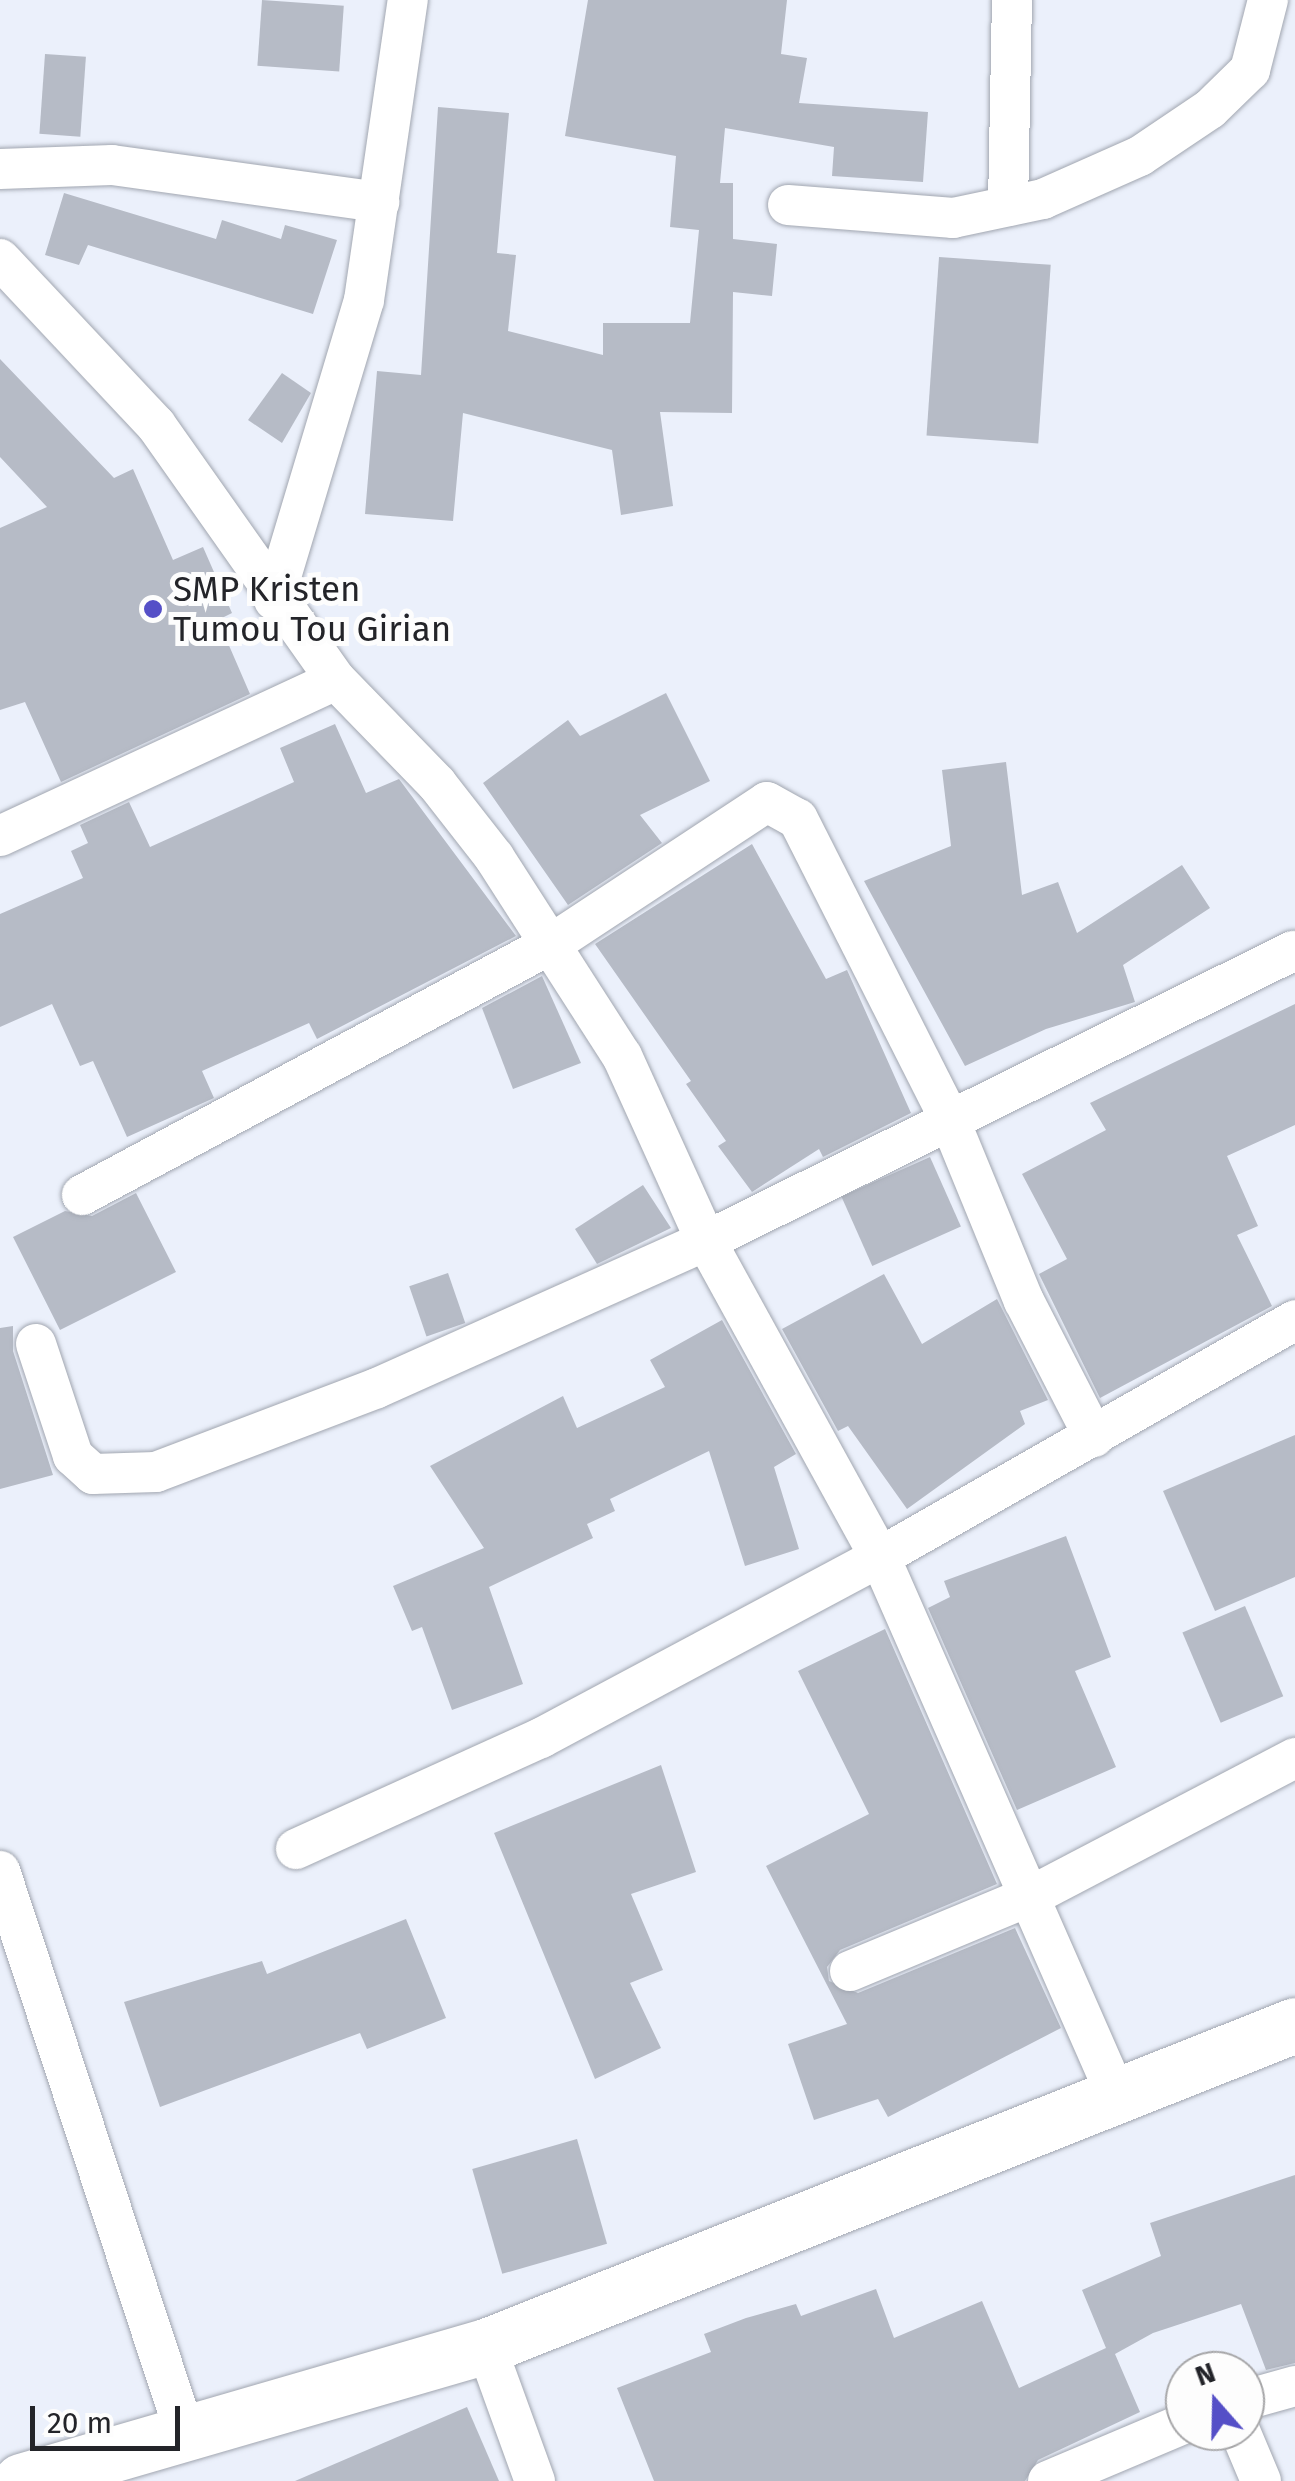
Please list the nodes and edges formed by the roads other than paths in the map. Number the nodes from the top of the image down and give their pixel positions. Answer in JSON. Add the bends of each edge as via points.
{"nodes":[{"id":1,"x":408,"y":0,"type":"edge"},
{"id":2,"x":1012,"y":0,"type":"edge"},
{"id":3,"x":1268,"y":0,"type":"edge"},
{"id":4,"x":0,"y":168,"type":"edge"},
{"id":5,"x":379,"y":202,"type":"junction"},
{"id":6,"x":788,"y":205,"type":"dead end"},
{"id":7,"x":1008,"y":206,"type":"junction"},
{"id":8,"x":0,"y":259,"type":"edge"},
{"id":9,"x":274,"y":600,"type":"junction"},
{"id":10,"x":336,"y":680,"type":"junction"},
{"id":11,"x":0,"y":836,"type":"edge"},
{"id":12,"x":553,"y":943,"type":"junction"},
{"id":13,"x":1293,"y":952,"type":"edge"},
{"id":14,"x":948,"y":1116,"type":"junction"},
{"id":15,"x":82,"y":1194,"type":"dead end"},
{"id":16,"x":706,"y":1240,"type":"junction"},
{"id":17,"x":1295,"y":1320,"type":"edge"},
{"id":18,"x":36,"y":1344,"type":"dead end"},
{"id":19,"x":1094,"y":1437,"type":"junction"},
{"id":20,"x":880,"y":1557,"type":"junction"},
{"id":21,"x":1295,"y":1758,"type":"edge"},
{"id":22,"x":296,"y":1849,"type":"dead end"},
{"id":23,"x":0,"y":1871,"type":"edge"},
{"id":24,"x":1033,"y":1895,"type":"junction"},
{"id":25,"x":850,"y":1971,"type":"dead end"},
{"id":26,"x":1295,"y":2024,"type":"edge"},
{"id":27,"x":1117,"y":2097,"type":"junction"},
{"id":28,"x":486,"y":2346,"type":"junction"},
{"id":29,"x":1295,"y":2386,"type":"edge"},
{"id":30,"x":1265,"y":2394,"type":"edge"},
{"id":31,"x":1165,"y":2431,"type":"edge"},
{"id":32,"x":185,"y":2433,"type":"junction"},
{"id":33,"x":1248,"y":2451,"type":"edge"},
{"id":34,"x":21,"y":2481,"type":"edge"},
{"id":35,"x":535,"y":2481,"type":"edge"},
{"id":36,"x":1048,"y":2481,"type":"edge"},
{"id":37,"x":1261,"y":2481,"type":"edge"}],
"edges":[{"from":1,"to":5,"type":"street"},
{"from":2,"to":7,"type":"street"},
{"from":3,"to":7,"type":"street","via":[[1250,70],[1210,109],[1140,156]]},
{"from":4,"to":5,"type":"street","via":[[112,165]]},
{"from":5,"to":9,"type":"street","via":[[364,300]]},
{"from":6,"to":7,"type":"street","via":[[952,218]]},
{"from":8,"to":9,"type":"street","via":[[156,425]]},
{"from":9,"to":10,"type":"street"},
{"from":10,"to":11,"type":"street"},
{"from":10,"to":12,"type":"street","via":[[437,784]]},
{"from":12,"to":14,"type":"street","via":[[744,811],[767,802],[787,808]]},
{"from":12,"to":15,"type":"street"},
{"from":12,"to":16,"type":"street","via":[[622,1056]]},
{"from":13,"to":14,"type":"street"},
{"from":14,"to":16,"type":"street"},
{"from":14,"to":19,"type":"street","via":[[1024,1301]]},
{"from":16,"to":18,"type":"street","via":[[378,1388],[137,1475],[93,1474],[73,1456]]},
{"from":16,"to":20,"type":"street"},
{"from":17,"to":19,"type":"street"},
{"from":19,"to":20,"type":"street"},
{"from":20,"to":22,"type":"street","via":[[541,1738]]},
{"from":20,"to":24,"type":"street"},
{"from":21,"to":24,"type":"street"},
{"from":23,"to":32,"type":"street"},
{"from":24,"to":25,"type":"street"},
{"from":24,"to":27,"type":"street"},
{"from":26,"to":27,"type":"street"},
{"from":27,"to":28,"type":"street"},
{"from":28,"to":32,"type":"street"},
{"from":28,"to":35,"type":"street"},
{"from":29,"to":30,"type":"street"},
{"from":31,"to":36,"type":"street"},
{"from":32,"to":34,"type":"street"},
{"from":33,"to":37,"type":"street"}]}
